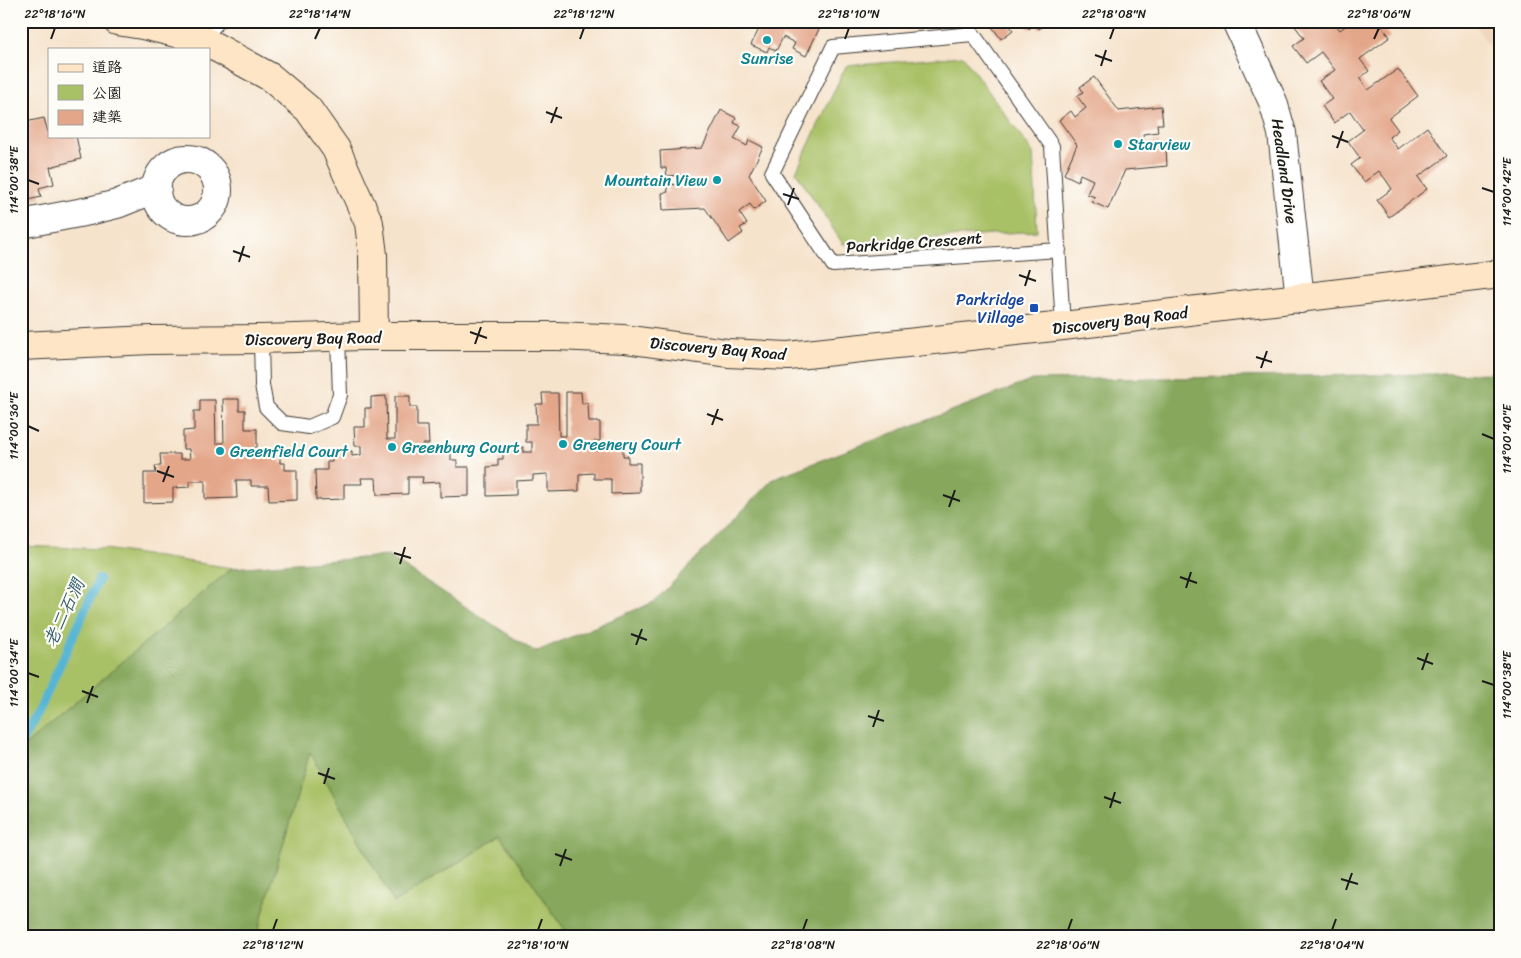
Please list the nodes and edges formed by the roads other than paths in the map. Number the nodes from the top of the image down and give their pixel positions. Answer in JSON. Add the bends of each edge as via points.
{"nodes":[{"id":1,"x":117,"y":21,"type":"edge"},
{"id":2,"x":1236,"y":21,"type":"edge"},
{"id":3,"x":210,"y":30,"type":"edge"},
{"id":4,"x":156,"y":188,"type":"dead end"},
{"id":5,"x":21,"y":224,"type":"edge"},
{"id":6,"x":1059,"y":250,"type":"junction"},
{"id":7,"x":1500,"y":274,"type":"edge"},
{"id":8,"x":1300,"y":299,"type":"junction"},
{"id":9,"x":1063,"y":326,"type":"junction"},
{"id":10,"x":374,"y":336,"type":"junction"},
{"id":11,"x":338,"y":337,"type":"junction"},
{"id":12,"x":261,"y":339,"type":"junction"},
{"id":13,"x":21,"y":346,"type":"edge"}],
"edges":[{"from":1,"to":3,"type":"street"},
{"from":2,"to":8,"type":"street","name":"Headland Drive","via":[[1273,102],[1282,132]]},
{"from":3,"to":10,"type":"street","via":[[308,109],[336,149],[369,223],[373,255]]},
{"from":4,"to":5,"type":"street","via":[[117,204]]},
{"from":6,"to":6,"type":"lane","name":"Parkridge Crescent","via":[[833,265],[772,173],[833,46],[973,34],[1052,146]]},
{"from":6,"to":9,"type":"lane","name":"Parkridge Crescent"},
{"from":7,"to":8,"type":"street","name":"Discovery Bay Road"},
{"from":8,"to":9,"type":"street","name":"Discovery Bay Road"},
{"from":9,"to":10,"type":"street","name":"Discovery Bay Road","via":[[788,356],[624,339]]},
{"from":10,"to":11,"type":"street","name":"Discovery Bay Road"},
{"from":11,"to":12,"type":"street","name":"Discovery Bay Road"},
{"from":11,"to":12,"type":"lane","via":[[340,395],[332,418],[309,427],[282,423],[266,407]]},
{"from":12,"to":13,"type":"street","name":"Discovery Bay Road"}]}
